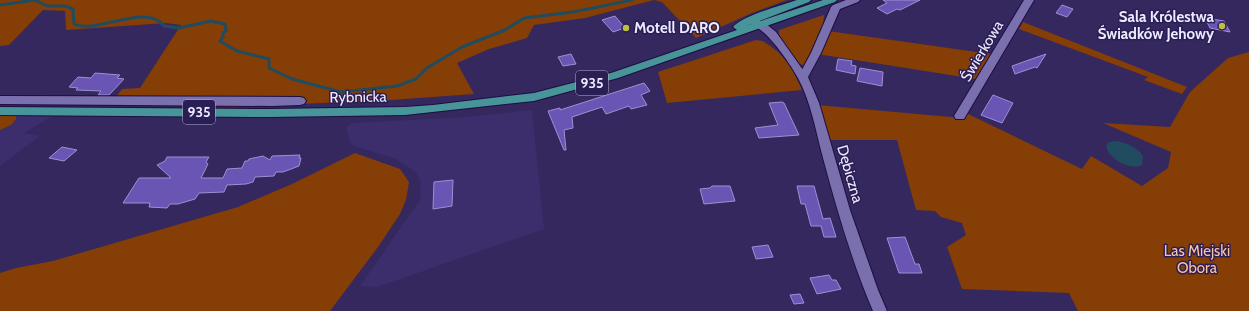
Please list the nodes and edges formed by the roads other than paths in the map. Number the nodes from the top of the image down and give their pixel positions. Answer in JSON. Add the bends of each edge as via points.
{"nodes":[{"id":1,"x":806,"y":0,"type":"edge"},
{"id":2,"x":832,"y":0,"type":"edge"},
{"id":3,"x":855,"y":0,"type":"edge"},
{"id":4,"x":1029,"y":0,"type":"edge"},
{"id":5,"x":756,"y":25,"type":"junction"},
{"id":6,"x":803,"y":77,"type":"junction"},
{"id":7,"x":0,"y":100,"type":"edge"},
{"id":8,"x":300,"y":101,"type":"dead end"},
{"id":9,"x":0,"y":111,"type":"edge"},
{"id":10,"x":960,"y":116,"type":"dead end"},
{"id":11,"x":880,"y":311,"type":"edge"}],
"edges":[{"from":1,"to":5,"type":"main road","name":"Rybnicka","number":"935"},
{"from":2,"to":5,"type":"main road","name":"Rybnicka","number":"935"},
{"from":3,"to":6,"type":"street","via":[[836,7]]},
{"from":4,"to":10,"type":"street","name":"Świerkowa"},
{"from":5,"to":6,"type":"street","name":"Dębiczna","via":[[766,40],[782,50]]},
{"from":5,"to":9,"type":"main road","name":"Rybnicka","number":"935","via":[[614,76],[562,90],[534,97],[434,110],[270,113]]},
{"from":6,"to":11,"type":"street","name":"Dębiczna","via":[[813,102],[844,210]]},
{"from":7,"to":8,"type":"street"}]}
